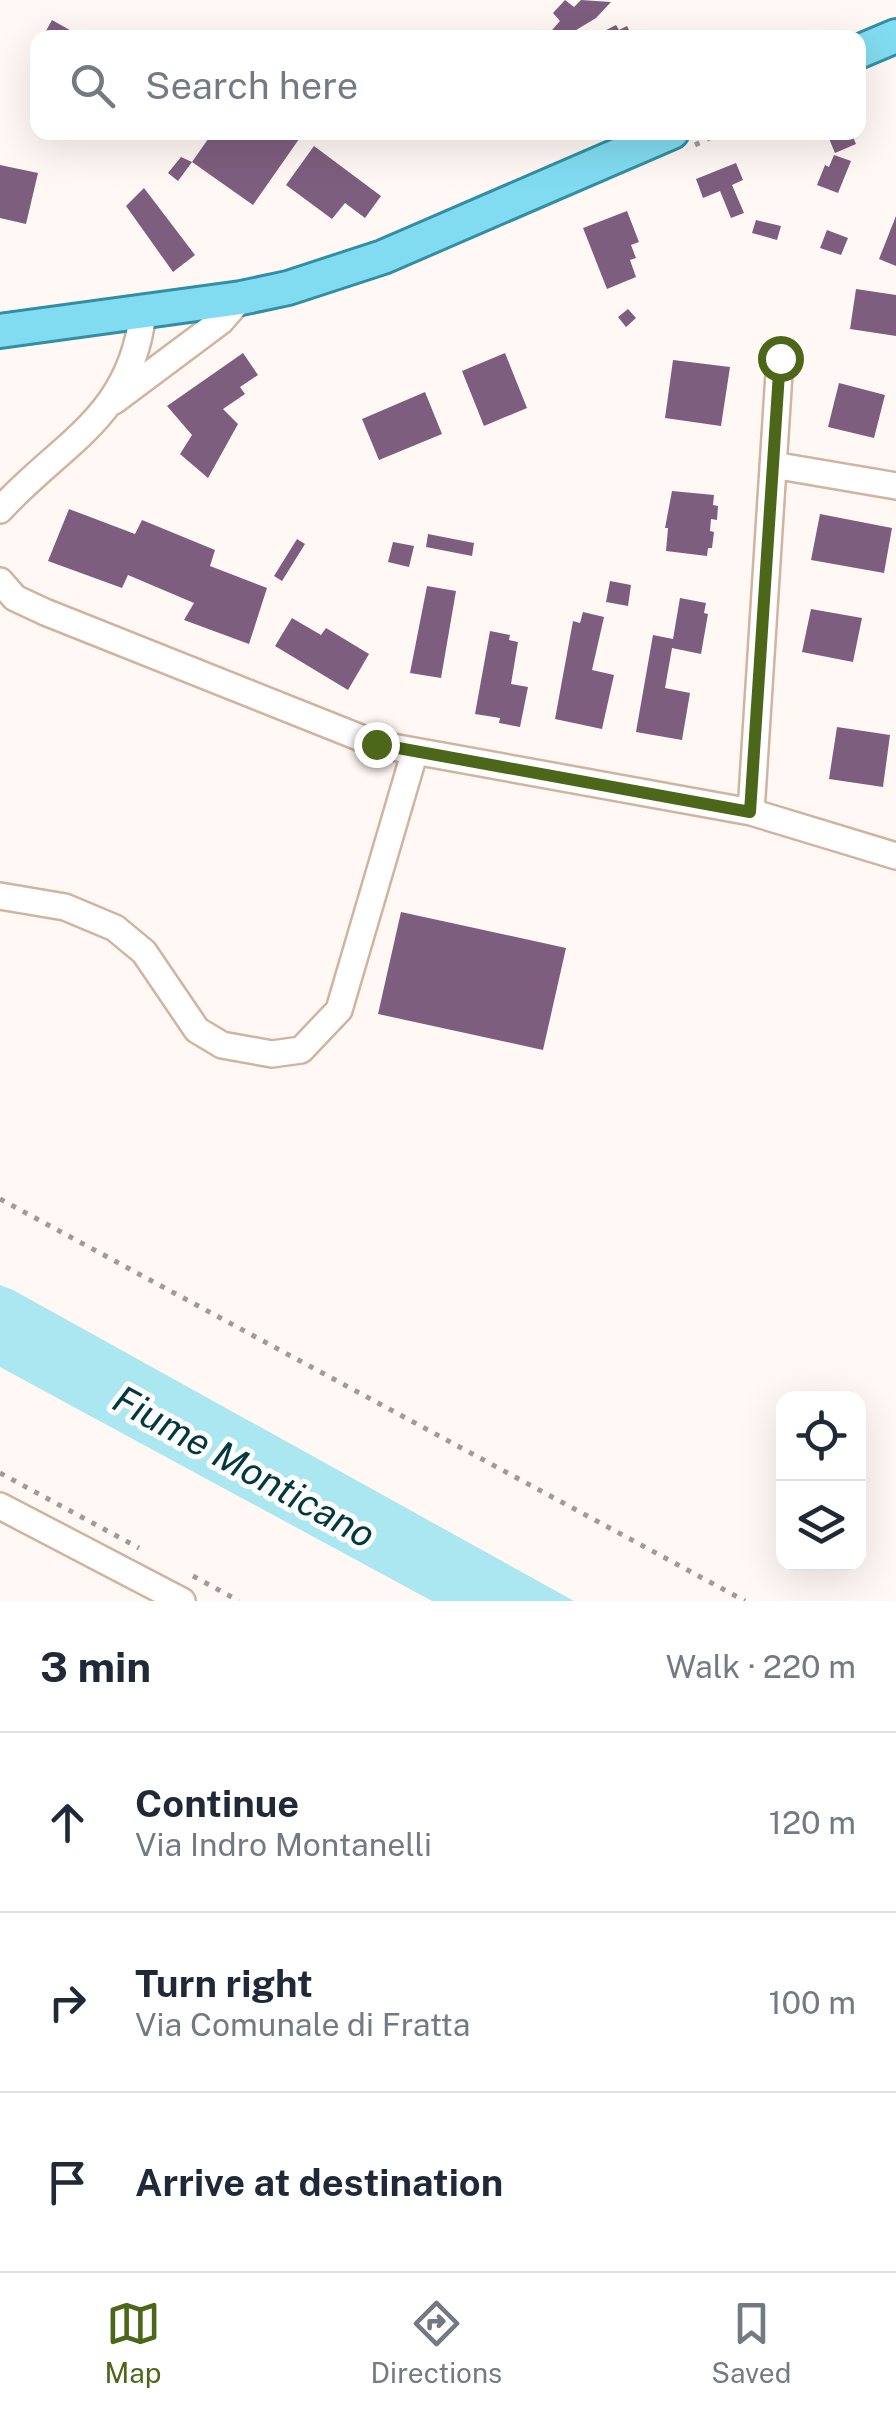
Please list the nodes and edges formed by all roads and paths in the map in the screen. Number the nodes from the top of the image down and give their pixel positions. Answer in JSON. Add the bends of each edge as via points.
{"nodes":[{"id":1,"x":896,"y":36,"type":"edge"},
{"id":2,"x":866,"y":49,"type":"edge"},
{"id":3,"x":654,"y":140,"type":"edge"},
{"id":4,"x":240,"y":298,"type":"junction"},
{"id":5,"x":143,"y":312,"type":"junction"},
{"id":6,"x":0,"y":332,"type":"edge"},
{"id":7,"x":780,"y":358,"type":"dead end"},
{"id":8,"x":110,"y":404,"type":"junction"},
{"id":9,"x":773,"y":465,"type":"junction"},
{"id":10,"x":896,"y":486,"type":"edge"},
{"id":11,"x":0,"y":510,"type":"edge"},
{"id":12,"x":0,"y":581,"type":"edge"},
{"id":13,"x":414,"y":751,"type":"junction"},
{"id":14,"x":750,"y":812,"type":"junction"},
{"id":15,"x":896,"y":856,"type":"edge"},
{"id":16,"x":0,"y":896,"type":"edge"},
{"id":17,"x":0,"y":1199,"type":"edge"},
{"id":18,"x":0,"y":1473,"type":"edge"},
{"id":19,"x":0,"y":1506,"type":"edge"},
{"id":20,"x":154,"y":1555,"type":"dead end"},
{"id":21,"x":188,"y":1574,"type":"dead end"},
{"id":22,"x":182,"y":1601,"type":"edge"},
{"id":23,"x":239,"y":1601,"type":"edge"},
{"id":24,"x":745,"y":1601,"type":"edge"}],
"edges":[{"from":1,"to":2,"type":"main road"},
{"from":3,"to":4,"type":"main road","via":[[383,257]]},
{"from":4,"to":5,"type":"main road"},
{"from":4,"to":8,"type":"street","via":[[221,321]]},
{"from":5,"to":6,"type":"main road"},
{"from":5,"to":8,"type":"street","via":[[140,341]]},
{"from":7,"to":9,"type":"street"},
{"from":8,"to":11,"type":"street"},
{"from":9,"to":10,"type":"street"},
{"from":9,"to":14,"type":"street"},
{"from":12,"to":13,"type":"street","via":[[15,598],[45,612],[345,734]]},
{"from":13,"to":14,"type":"street"},
{"from":13,"to":16,"type":"street","via":[[340,1010],[301,1050],[272,1054],[222,1044],[196,1030],[144,952],[115,928],[65,907]]},
{"from":14,"to":15,"type":"street"},
{"from":17,"to":24,"type":"path"},
{"from":18,"to":20,"type":"path"},
{"from":19,"to":22,"type":"street"},
{"from":21,"to":23,"type":"path"}]}
